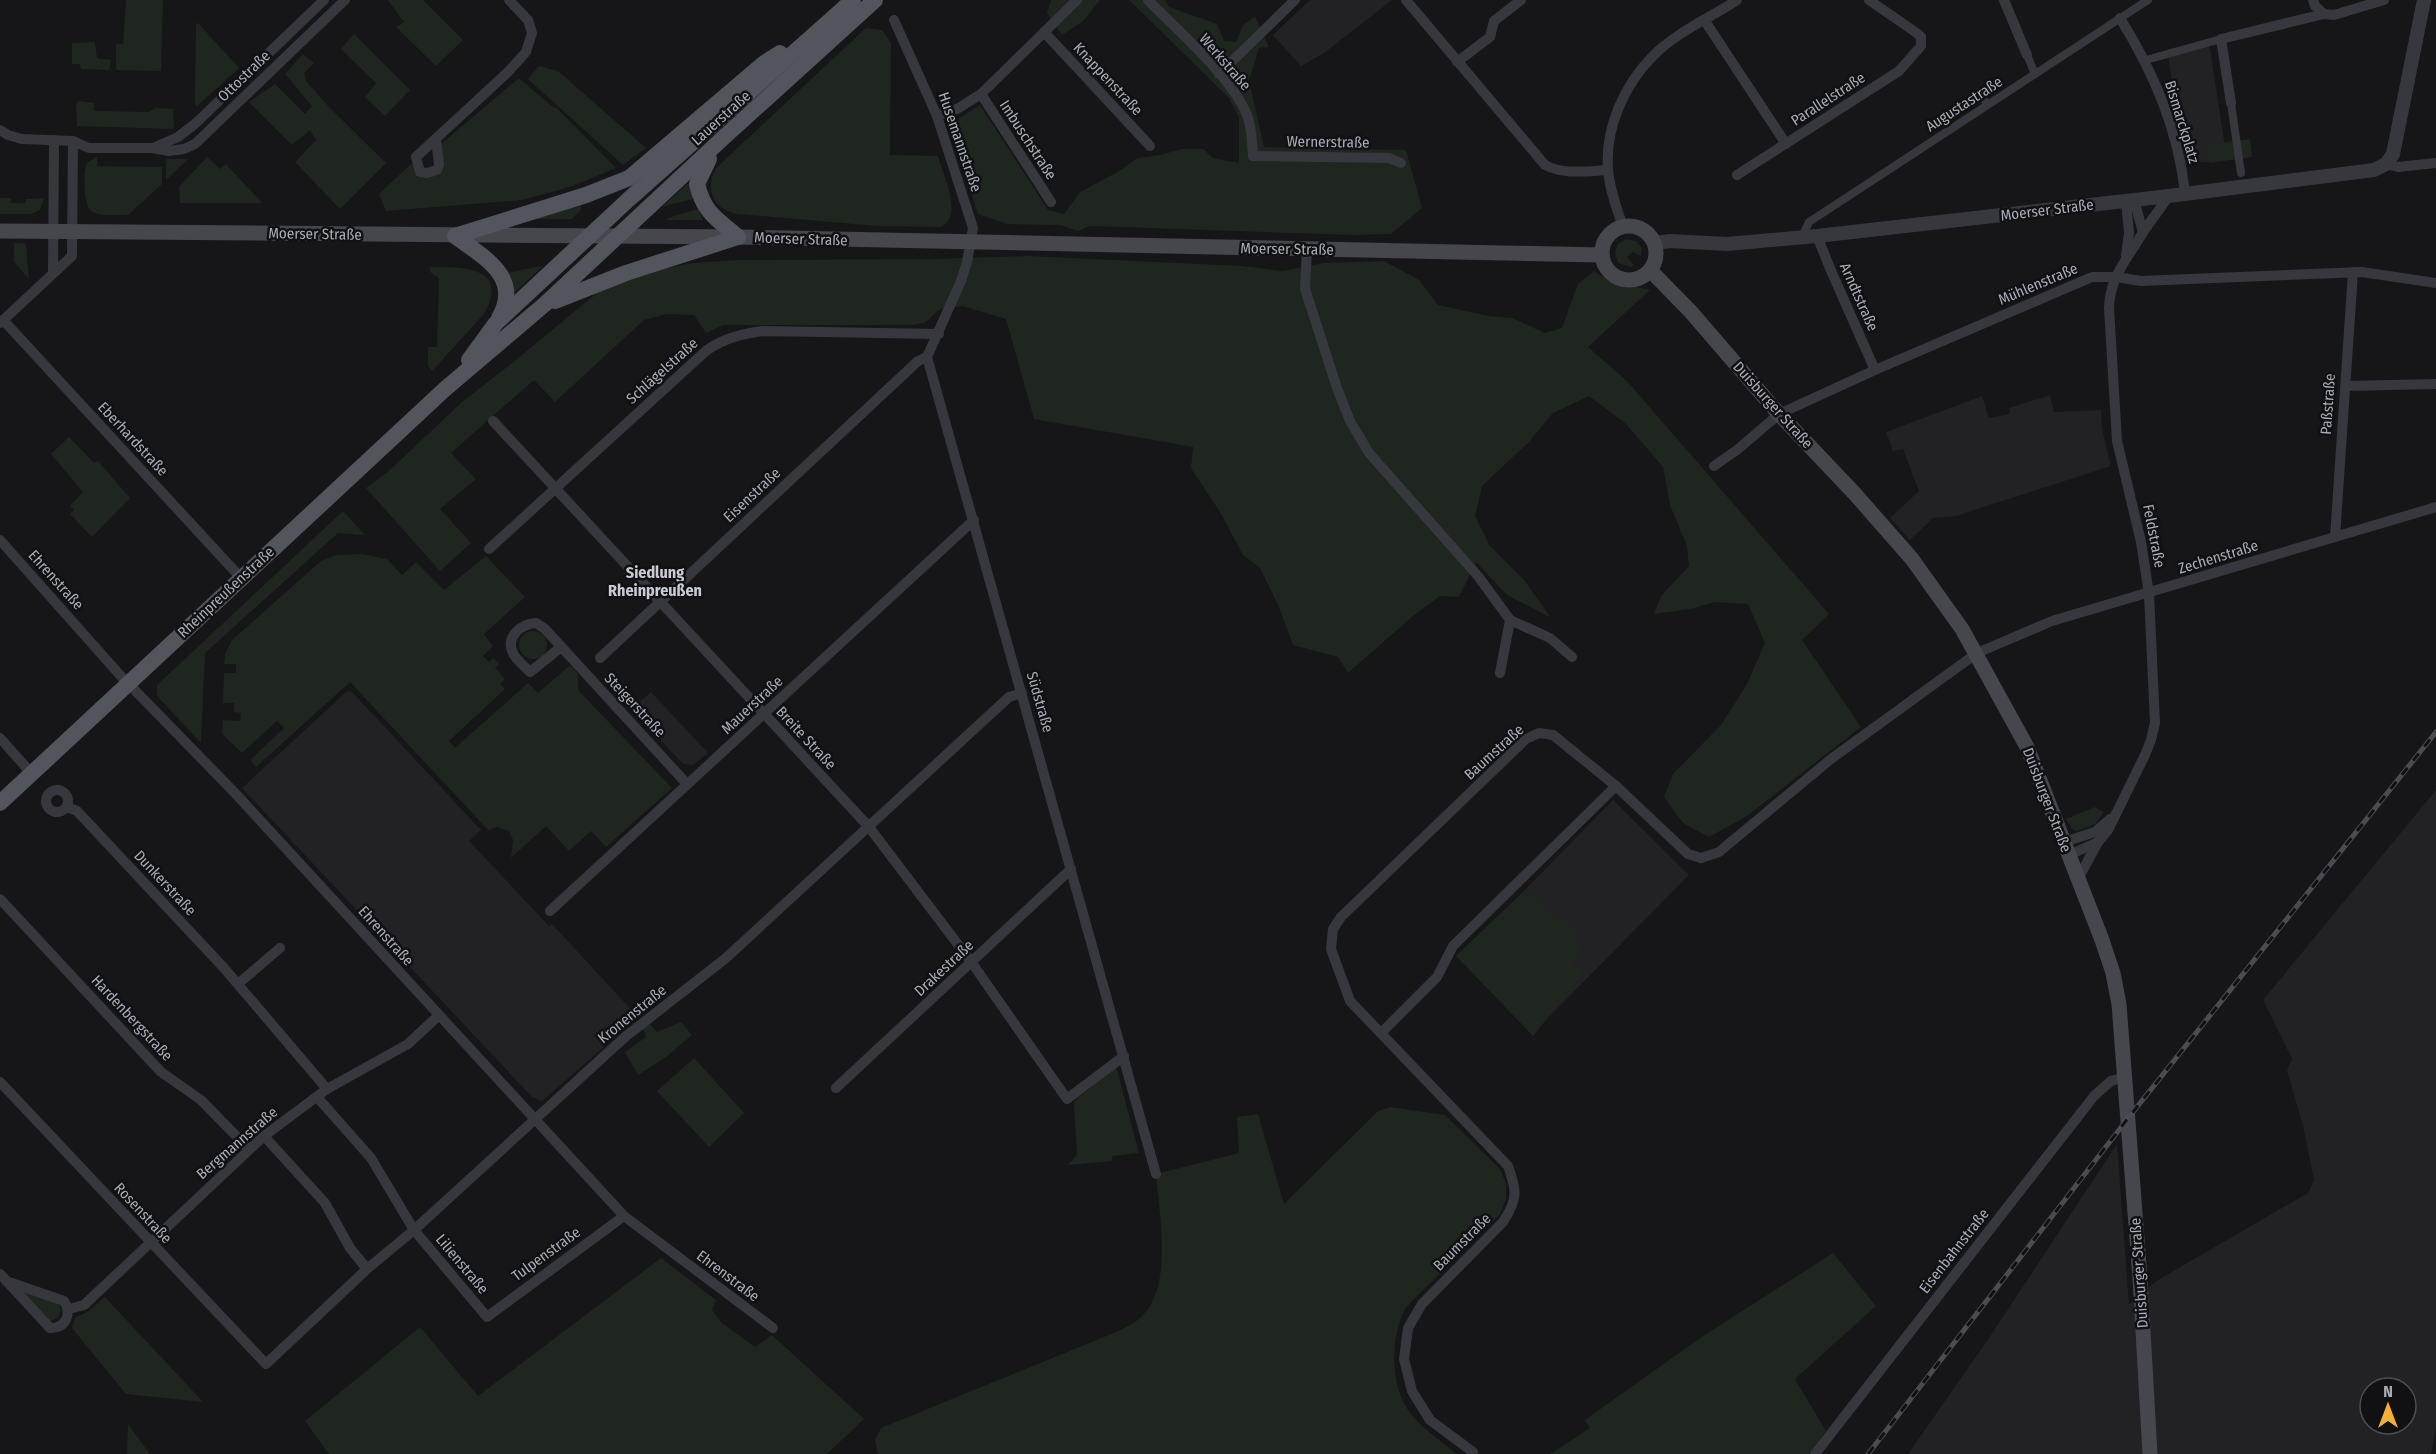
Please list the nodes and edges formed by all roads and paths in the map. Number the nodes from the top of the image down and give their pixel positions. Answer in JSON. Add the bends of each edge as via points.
{"nodes":[{"id":1,"x":324,"y":0,"type":"edge"},
{"id":2,"x":345,"y":0,"type":"edge"},
{"id":3,"x":509,"y":0,"type":"edge"},
{"id":4,"x":853,"y":0,"type":"edge"},
{"id":5,"x":875,"y":0,"type":"edge"},
{"id":6,"x":1077,"y":0,"type":"edge"},
{"id":7,"x":1148,"y":0,"type":"edge"},
{"id":8,"x":1295,"y":0,"type":"edge"},
{"id":9,"x":1406,"y":0,"type":"edge"},
{"id":10,"x":1521,"y":0,"type":"edge"},
{"id":11,"x":1737,"y":0,"type":"edge"},
{"id":12,"x":1869,"y":0,"type":"edge"},
{"id":13,"x":2004,"y":0,"type":"edge"},
{"id":14,"x":2148,"y":0,"type":"edge"},
{"id":15,"x":2313,"y":0,"type":"edge"},
{"id":16,"x":2384,"y":0,"type":"edge"},
{"id":17,"x":2424,"y":0,"type":"edge"},
{"id":18,"x":2324,"y":14,"type":"junction"},
{"id":19,"x":2120,"y":18,"type":"junction"},
{"id":20,"x":894,"y":20,"type":"dead end"},
{"id":21,"x":1705,"y":21,"type":"junction"},
{"id":22,"x":827,"y":23,"type":"junction"},
{"id":23,"x":1044,"y":32,"type":"junction"},
{"id":24,"x":2221,"y":39,"type":"junction"},
{"id":25,"x":2027,"y":55,"type":"joint"},
{"id":26,"x":2146,"y":60,"type":"junction"},
{"id":27,"x":1457,"y":62,"type":"junction"},
{"id":28,"x":1219,"y":74,"type":"junction"},
{"id":29,"x":2035,"y":74,"type":"junction"},
{"id":30,"x":1979,"y":92,"type":"dead end"},
{"id":31,"x":981,"y":94,"type":"junction"},
{"id":32,"x":2231,"y":103,"type":"joint"},
{"id":33,"x":1987,"y":104,"type":"junction"},
{"id":34,"x":938,"y":116,"type":"junction"},
{"id":35,"x":0,"y":130,"type":"edge"},
{"id":36,"x":723,"y":138,"type":"junction"},
{"id":37,"x":436,"y":139,"type":"dead end"},
{"id":38,"x":54,"y":140,"type":"junction"},
{"id":39,"x":73,"y":141,"type":"junction"},
{"id":40,"x":1786,"y":144,"type":"junction"},
{"id":41,"x":1150,"y":146,"type":"dead end"},
{"id":42,"x":152,"y":148,"type":"junction"},
{"id":43,"x":1253,"y":156,"type":"joint"},
{"id":44,"x":2436,"y":163,"type":"edge"},
{"id":45,"x":1401,"y":164,"type":"dead end"},
{"id":46,"x":2386,"y":164,"type":"junction"},
{"id":47,"x":1608,"y":170,"type":"junction"},
{"id":48,"x":2241,"y":173,"type":"dead end"},
{"id":49,"x":1737,"y":175,"type":"dead end"},
{"id":50,"x":2185,"y":194,"type":"junction"},
{"id":51,"x":2169,"y":196,"type":"junction"},
{"id":52,"x":2130,"y":200,"type":"junction"},
{"id":53,"x":1051,"y":202,"type":"dead end"},
{"id":54,"x":1623,"y":227,"type":"junction"},
{"id":55,"x":0,"y":231,"type":"edge"},
{"id":56,"x":54,"y":232,"type":"junction"},
{"id":57,"x":73,"y":232,"type":"junction"},
{"id":58,"x":2143,"y":232,"type":"junction"},
{"id":59,"x":454,"y":236,"type":"junction"},
{"id":60,"x":1817,"y":236,"type":"junction"},
{"id":61,"x":589,"y":237,"type":"junction"},
{"id":62,"x":619,"y":237,"type":"junction"},
{"id":63,"x":738,"y":237,"type":"junction"},
{"id":64,"x":1802,"y":237,"type":"junction"},
{"id":65,"x":971,"y":243,"type":"junction"},
{"id":66,"x":1655,"y":243,"type":"junction"},
{"id":67,"x":1307,"y":250,"type":"junction"},
{"id":68,"x":1602,"y":255,"type":"junction"},
{"id":69,"x":2126,"y":256,"type":"junction"},
{"id":70,"x":1651,"y":271,"type":"junction"},
{"id":71,"x":53,"y":272,"type":"junction"},
{"id":72,"x":2353,"y":272,"type":"junction"},
{"id":73,"x":2116,"y":277,"type":"junction"},
{"id":74,"x":2436,"y":283,"type":"edge"},
{"id":75,"x":545,"y":304,"type":"junction"},
{"id":76,"x":2,"y":322,"type":"edge"},
{"id":77,"x":496,"y":323,"type":"junction"},
{"id":78,"x":939,"y":334,"type":"junction"},
{"id":79,"x":927,"y":357,"type":"junction"},
{"id":80,"x":1875,"y":370,"type":"junction"},
{"id":81,"x":453,"y":382,"type":"junction"},
{"id":82,"x":2436,"y":384,"type":"edge"},
{"id":83,"x":2346,"y":386,"type":"junction"},
{"id":84,"x":1779,"y":414,"type":"junction"},
{"id":85,"x":493,"y":421,"type":"dead end"},
{"id":86,"x":1714,"y":466,"type":"dead end"},
{"id":87,"x":556,"y":489,"type":"junction"},
{"id":88,"x":2436,"y":507,"type":"edge"},
{"id":89,"x":974,"y":520,"type":"junction"},
{"id":90,"x":2335,"y":537,"type":"junction"},
{"id":91,"x":0,"y":540,"type":"edge"},
{"id":92,"x":489,"y":549,"type":"dead end"},
{"id":93,"x":241,"y":578,"type":"junction"},
{"id":94,"x":2149,"y":594,"type":"junction"},
{"id":95,"x":660,"y":601,"type":"junction"},
{"id":96,"x":1510,"y":620,"type":"junction"},
{"id":97,"x":560,"y":648,"type":"junction"},
{"id":98,"x":1977,"y":653,"type":"junction"},
{"id":99,"x":1572,"y":657,"type":"dead end"},
{"id":100,"x":600,"y":658,"type":"dead end"},
{"id":101,"x":1500,"y":673,"type":"dead end"},
{"id":102,"x":129,"y":683,"type":"junction"},
{"id":103,"x":1022,"y":693,"type":"junction"},
{"id":104,"x":763,"y":715,"type":"junction"},
{"id":105,"x":0,"y":738,"type":"edge"},
{"id":106,"x":32,"y":774,"type":"junction"},
{"id":107,"x":687,"y":784,"type":"junction"},
{"id":108,"x":1616,"y":786,"type":"junction"},
{"id":109,"x":0,"y":803,"type":"edge"},
{"id":110,"x":67,"y":807,"type":"dead end"},
{"id":111,"x":2113,"y":817,"type":"junction"},
{"id":112,"x":869,"y":826,"type":"junction"},
{"id":113,"x":2098,"y":842,"type":"junction"},
{"id":114,"x":2067,"y":849,"type":"junction"},
{"id":115,"x":1071,"y":869,"type":"junction"},
{"id":116,"x":2078,"y":879,"type":"junction"},
{"id":117,"x":0,"y":899,"type":"edge"},
{"id":118,"x":550,"y":911,"type":"dead end"},
{"id":119,"x":280,"y":948,"type":"dead end"},
{"id":120,"x":972,"y":963,"type":"junction"},
{"id":121,"x":238,"y":984,"type":"junction"},
{"id":122,"x":438,"y":1016,"type":"junction"},
{"id":123,"x":1381,"y":1034,"type":"junction"},
{"id":124,"x":1124,"y":1056,"type":"junction"},
{"id":125,"x":2126,"y":1077,"type":"junction"},
{"id":126,"x":0,"y":1082,"type":"edge"},
{"id":127,"x":836,"y":1088,"type":"dead end"},
{"id":128,"x":327,"y":1089,"type":"junction"},
{"id":129,"x":317,"y":1097,"type":"junction"},
{"id":130,"x":536,"y":1118,"type":"junction"},
{"id":131,"x":264,"y":1136,"type":"junction"},
{"id":132,"x":249,"y":1149,"type":"junction"},
{"id":133,"x":1156,"y":1174,"type":"dead end"},
{"id":134,"x":624,"y":1216,"type":"junction"},
{"id":135,"x":414,"y":1230,"type":"junction"},
{"id":136,"x":150,"y":1243,"type":"junction"},
{"id":137,"x":366,"y":1269,"type":"junction"},
{"id":138,"x":3,"y":1277,"type":"edge"},
{"id":139,"x":69,"y":1309,"type":"junction"},
{"id":140,"x":487,"y":1317,"type":"joint"},
{"id":141,"x":773,"y":1328,"type":"dead end"},
{"id":142,"x":266,"y":1364,"type":"joint"},
{"id":143,"x":1473,"y":1452,"type":"dead end"},
{"id":144,"x":1815,"y":1454,"type":"edge"},
{"id":145,"x":2150,"y":1454,"type":"edge"}],
"edges":[{"from":1,"to":42,"type":"street","name":"Ottostraße","via":[[196,123],[178,137]]},
{"from":2,"to":42,"type":"street","name":"Ottostraße","via":[[195,144],[169,151]]},
{"from":3,"to":37,"type":"street","via":[[528,20],[532,33],[526,52]]},
{"from":4,"to":22,"type":"main road","name":"Lauerstraße"},
{"from":5,"to":36,"type":"main road","name":"Lauerstraße"},
{"from":6,"to":23,"type":"street"},
{"from":7,"to":28,"type":"street","name":"Werkstraße"},
{"from":8,"to":28,"type":"street"},
{"from":9,"to":27,"type":"street"},
{"from":10,"to":27,"type":"street","via":[[1494,21],[1490,37]]},
{"from":11,"to":21,"type":"street"},
{"from":12,"to":40,"type":"street","name":"Parallelstraße","via":[[1921,37],[1920,46],[1899,71]]},
{"from":13,"to":25,"type":"street"},
{"from":14,"to":19,"type":"street","name":"Augustastraße"},
{"from":15,"to":18,"type":"street"},
{"from":16,"to":18,"type":"street","via":[[2334,15]]},
{"from":17,"to":46,"type":"street","via":[[2393,154]]},
{"from":18,"to":24,"type":"street"},
{"from":19,"to":26,"type":"street","name":"Bismarckplatz"},
{"from":19,"to":29,"type":"street","name":"Augustastraße"},
{"from":20,"to":34,"type":"street","name":"Husemannstraße"},
{"from":21,"to":40,"type":"street"},
{"from":21,"to":47,"type":"street","via":[[1653,55],[1634,80],[1615,114]]},
{"from":22,"to":59,"type":"main road","via":[[763,64],[629,178]]},
{"from":22,"to":61,"type":"main road","name":"Lauerstraße"},
{"from":23,"to":31,"type":"street"},
{"from":23,"to":41,"type":"street","name":"Knappenstraße"},
{"from":24,"to":26,"type":"street"},
{"from":24,"to":32,"type":"street"},
{"from":25,"to":29,"type":"street"},
{"from":26,"to":50,"type":"street","name":"Bismarckplatz","via":[[2163,100]]},
{"from":27,"to":47,"type":"street","via":[[1545,165],[1564,171]]},
{"from":28,"to":43,"type":"street","name":"Werkstraße","via":[[1248,117]]},
{"from":29,"to":33,"type":"street","name":"Augustastraße"},
{"from":30,"to":33,"type":"street"},
{"from":31,"to":34,"type":"street"},
{"from":31,"to":53,"type":"street","name":"Imbuschstraße"},
{"from":32,"to":48,"type":"street"},
{"from":33,"to":64,"type":"street","name":"Augustastraße","via":[[1809,222]]},
{"from":34,"to":65,"type":"street","name":"Husemannstraße","via":[[973,228]]},
{"from":35,"to":38,"type":"street","name":"Ottostraße","via":[[22,139]]},
{"from":36,"to":62,"type":"main road","name":"Lauerstraße"},
{"from":36,"to":63,"type":"main road","via":[[703,167],[697,184],[706,210]]},
{"from":38,"to":39,"type":"street","name":"Ottostraße"},
{"from":38,"to":56,"type":"street"},
{"from":39,"to":42,"type":"street","name":"Ottostraße","via":[[89,148]]},
{"from":39,"to":57,"type":"street"},
{"from":40,"to":49,"type":"street","name":"Parallelstraße"},
{"from":43,"to":45,"type":"street","name":"Wernerstraße","via":[[1389,158]]},
{"from":44,"to":46,"type":"street","name":"Moerser Straße","via":[[2398,167]]},
{"from":46,"to":50,"type":"street","name":"Moerser Straße","via":[[2374,170]]},
{"from":47,"to":54,"type":"street"},
{"from":50,"to":51,"type":"street","name":"Moerser Straße"},
{"from":51,"to":52,"type":"street","name":"Moerser Straße"},
{"from":51,"to":58,"type":"street","name":"Feldstraße"},
{"from":52,"to":58,"type":"street","via":[[2139,211]]},
{"from":52,"to":60,"type":"street","name":"Moerser Straße"},
{"from":52,"to":69,"type":"street","name":"Feldstraße"},
{"from":54,"to":66,"type":"main road","via":[[1641,229]]},
{"from":54,"to":68,"type":"main road","via":[[1607,237]]},
{"from":55,"to":56,"type":"main road","name":"Moerser Straße"},
{"from":56,"to":57,"type":"main road","name":"Moerser Straße"},
{"from":56,"to":71,"type":"street"},
{"from":57,"to":59,"type":"main road","name":"Moerser Straße"},
{"from":57,"to":71,"type":"street","via":[[72,256]]},
{"from":58,"to":69,"type":"street","name":"Feldstraße"},
{"from":59,"to":61,"type":"main road","name":"Moerser Straße"},
{"from":59,"to":77,"type":"main road","via":[[493,264],[506,286],[506,302]]},
{"from":60,"to":64,"type":"street","name":"Moerser Straße"},
{"from":60,"to":80,"type":"street","name":"Arndtstraße"},
{"from":61,"to":62,"type":"main road","name":"Moerser Straße"},
{"from":61,"to":77,"type":"main road","name":"Rheinpreußenstraße"},
{"from":62,"to":63,"type":"main road","name":"Moerser Straße"},
{"from":62,"to":75,"type":"main road","name":"Rheinpreußenstraße"},
{"from":63,"to":65,"type":"main road","name":"Moerser Straße"},
{"from":63,"to":75,"type":"main road"},
{"from":64,"to":66,"type":"street","name":"Moerser Straße","via":[[1727,244]]},
{"from":65,"to":67,"type":"main road","name":"Moerser Straße"},
{"from":65,"to":78,"type":"street","via":[[961,281]]},
{"from":66,"to":70,"type":"main road"},
{"from":67,"to":68,"type":"main road","name":"Moerser Straße"},
{"from":67,"to":96,"type":"street","via":[[1307,299],[1350,421],[1369,453],[1479,576]]},
{"from":68,"to":70,"type":"main road","via":[[1604,264],[1618,278],[1636,279]]},
{"from":69,"to":73,"type":"street","name":"Feldstraße"},
{"from":70,"to":84,"type":"main road","name":"Duisburger Straße"},
{"from":71,"to":76,"type":"street"},
{"from":72,"to":73,"type":"street","name":"Mühlenstraße","via":[[2141,281]]},
{"from":72,"to":74,"type":"street","name":"Mühlenstraße"},
{"from":72,"to":83,"type":"street","name":"Paßstraße"},
{"from":73,"to":80,"type":"street","name":"Mühlenstraße","via":[[2092,277]]},
{"from":73,"to":94,"type":"street","name":"Feldstraße","via":[[2109,308],[2116,430]]},
{"from":75,"to":81,"type":"main road","name":"Rheinpreußenstraße"},
{"from":76,"to":93,"type":"street","name":"Eberhardstraße"},
{"from":77,"to":81,"type":"main road","name":"Rheinpreußenstraße"},
{"from":78,"to":79,"type":"street"},
{"from":78,"to":87,"type":"street","name":"Schlägelstraße","via":[[737,334],[707,350]]},
{"from":79,"to":89,"type":"street","name":"Südstraße"},
{"from":79,"to":95,"type":"street","name":"Eisenstraße","via":[[918,361]]},
{"from":80,"to":84,"type":"street","name":"Mühlenstraße"},
{"from":81,"to":93,"type":"main road","name":"Rheinpreußenstraße"},
{"from":82,"to":83,"type":"street"},
{"from":83,"to":90,"type":"street","name":"Paßstraße"},
{"from":84,"to":86,"type":"street","name":"Mühlenstraße"},
{"from":84,"to":98,"type":"main road","name":"Duisburger Straße","via":[[1912,559]]},
{"from":85,"to":87,"type":"street","name":"Breite Straße"},
{"from":87,"to":92,"type":"street","name":"Schlägelstraße"},
{"from":87,"to":95,"type":"street","name":"Breite Straße"},
{"from":88,"to":90,"type":"street","name":"Zechenstraße"},
{"from":89,"to":103,"type":"street","name":"Südstraße"},
{"from":89,"to":104,"type":"street","name":"Mauerstraße"},
{"from":90,"to":94,"type":"street","name":"Zechenstraße"},
{"from":91,"to":102,"type":"street","name":"Ehrenstraße"},
{"from":93,"to":102,"type":"main road","name":"Rheinpreußenstraße"},
{"from":94,"to":98,"type":"street","name":"Zechenstraße","via":[[2052,621]]},
{"from":94,"to":111,"type":"street","name":"Feldstraße","via":[[2155,723],[2145,756]]},
{"from":95,"to":100,"type":"street","name":"Eisenstraße"},
{"from":95,"to":104,"type":"street","name":"Breite Straße"},
{"from":96,"to":99,"type":"street","via":[[1550,638]]},
{"from":96,"to":101,"type":"street"},
{"from":97,"to":97,"type":"street","name":"Steigerstraße","via":[[536,623],[526,623],[512,637],[514,656],[530,672]]},
{"from":97,"to":107,"type":"street","name":"Steigerstraße"},
{"from":98,"to":108,"type":"street","name":"Baumstraße","via":[[1831,759],[1719,852],[1701,858],[1688,854]]},
{"from":98,"to":114,"type":"main road","name":"Duisburger Straße","via":[[2027,747]]},
{"from":102,"to":106,"type":"main road","name":"Rheinpreußenstraße"},
{"from":102,"to":122,"type":"street","name":"Ehrenstraße"},
{"from":103,"to":112,"type":"street","name":"Kronenstraße","via":[[1009,697]]},
{"from":103,"to":115,"type":"street","name":"Südstraße"},
{"from":104,"to":107,"type":"street","name":"Mauerstraße"},
{"from":104,"to":112,"type":"street","name":"Breite Straße"},
{"from":105,"to":106,"type":"street"},
{"from":106,"to":109,"type":"main road","name":"Rheinpreußenstraße"},
{"from":107,"to":118,"type":"street","name":"Mauerstraße"},
{"from":108,"to":123,"type":"street","via":[[1453,946],[1437,977]]},
{"from":108,"to":123,"type":"street","name":"Baumstraße","via":[[1553,735],[1539,733],[1526,739],[1341,917],[1333,929],[1331,949],[1350,1001]]},
{"from":110,"to":121,"type":"street","name":"Dunkerstraße","via":[[77,811]]},
{"from":111,"to":113,"type":"street","name":"Feldstraße"},
{"from":111,"to":114,"type":"street","name":"Feldstraße"},
{"from":112,"to":120,"type":"street","name":"Breite Straße"},
{"from":112,"to":130,"type":"street","name":"Kronenstraße","via":[[726,958],[625,1037]]},
{"from":113,"to":114,"type":"street"},
{"from":113,"to":116,"type":"street","name":"Feldstraße"},
{"from":114,"to":116,"type":"main road","name":"Duisburger Straße"},
{"from":115,"to":120,"type":"street","name":"Drakestraße"},
{"from":115,"to":124,"type":"street","name":"Südstraße"},
{"from":116,"to":125,"type":"main road","name":"Duisburger Straße","via":[[2113,973]]},
{"from":117,"to":132,"type":"street","name":"Hardenbergstraße","via":[[161,1072],[201,1100]]},
{"from":119,"to":121,"type":"street"},
{"from":120,"to":124,"type":"street","name":"Breite Straße","via":[[1067,1099]]},
{"from":120,"to":127,"type":"street","name":"Drakestraße"},
{"from":121,"to":128,"type":"street","name":"Dunkerstraße"},
{"from":122,"to":128,"type":"street","name":"Bergmannstraße","via":[[408,1044]]},
{"from":122,"to":130,"type":"street","name":"Ehrenstraße"},
{"from":123,"to":143,"type":"street","name":"Baumstraße","via":[[1509,1166],[1516,1188],[1513,1206],[1503,1222],[1422,1304],[1408,1328],[1404,1359],[1412,1391],[1430,1420]]},
{"from":124,"to":133,"type":"street","name":"Südstraße"},
{"from":125,"to":144,"type":"street","name":"Eisenbahnstraße","via":[[2111,1081],[2094,1096]]},
{"from":125,"to":145,"type":"main road","name":"Duisburger Straße"},
{"from":126,"to":136,"type":"street","name":"Rosenstraße"},
{"from":128,"to":129,"type":"street","name":"Bergmannstraße"},
{"from":129,"to":131,"type":"street","name":"Bergmannstraße"},
{"from":129,"to":135,"type":"street","via":[[371,1158]]},
{"from":130,"to":134,"type":"street","name":"Ehrenstraße"},
{"from":130,"to":135,"type":"street","name":"Kronenstraße"},
{"from":131,"to":132,"type":"street","name":"Bergmannstraße"},
{"from":131,"to":137,"type":"street","via":[[325,1203]]},
{"from":132,"to":136,"type":"street","name":"Bergmannstraße"},
{"from":134,"to":140,"type":"street","name":"Tulpenstraße"},
{"from":134,"to":141,"type":"street","name":"Ehrenstraße"},
{"from":135,"to":137,"type":"street","name":"Kronenstraße"},
{"from":135,"to":140,"type":"street","name":"Lilienstraße"},
{"from":136,"to":139,"type":"street","name":"Bergmannstraße","via":[[84,1305]]},
{"from":136,"to":142,"type":"street","name":"Rosenstraße"},
{"from":137,"to":142,"type":"street","name":"Kronenstraße"},
{"from":138,"to":139,"type":"street","via":[[52,1295]]},
{"from":138,"to":139,"type":"street","name":"Bergmannstraße","via":[[50,1328],[63,1323]]}]}
